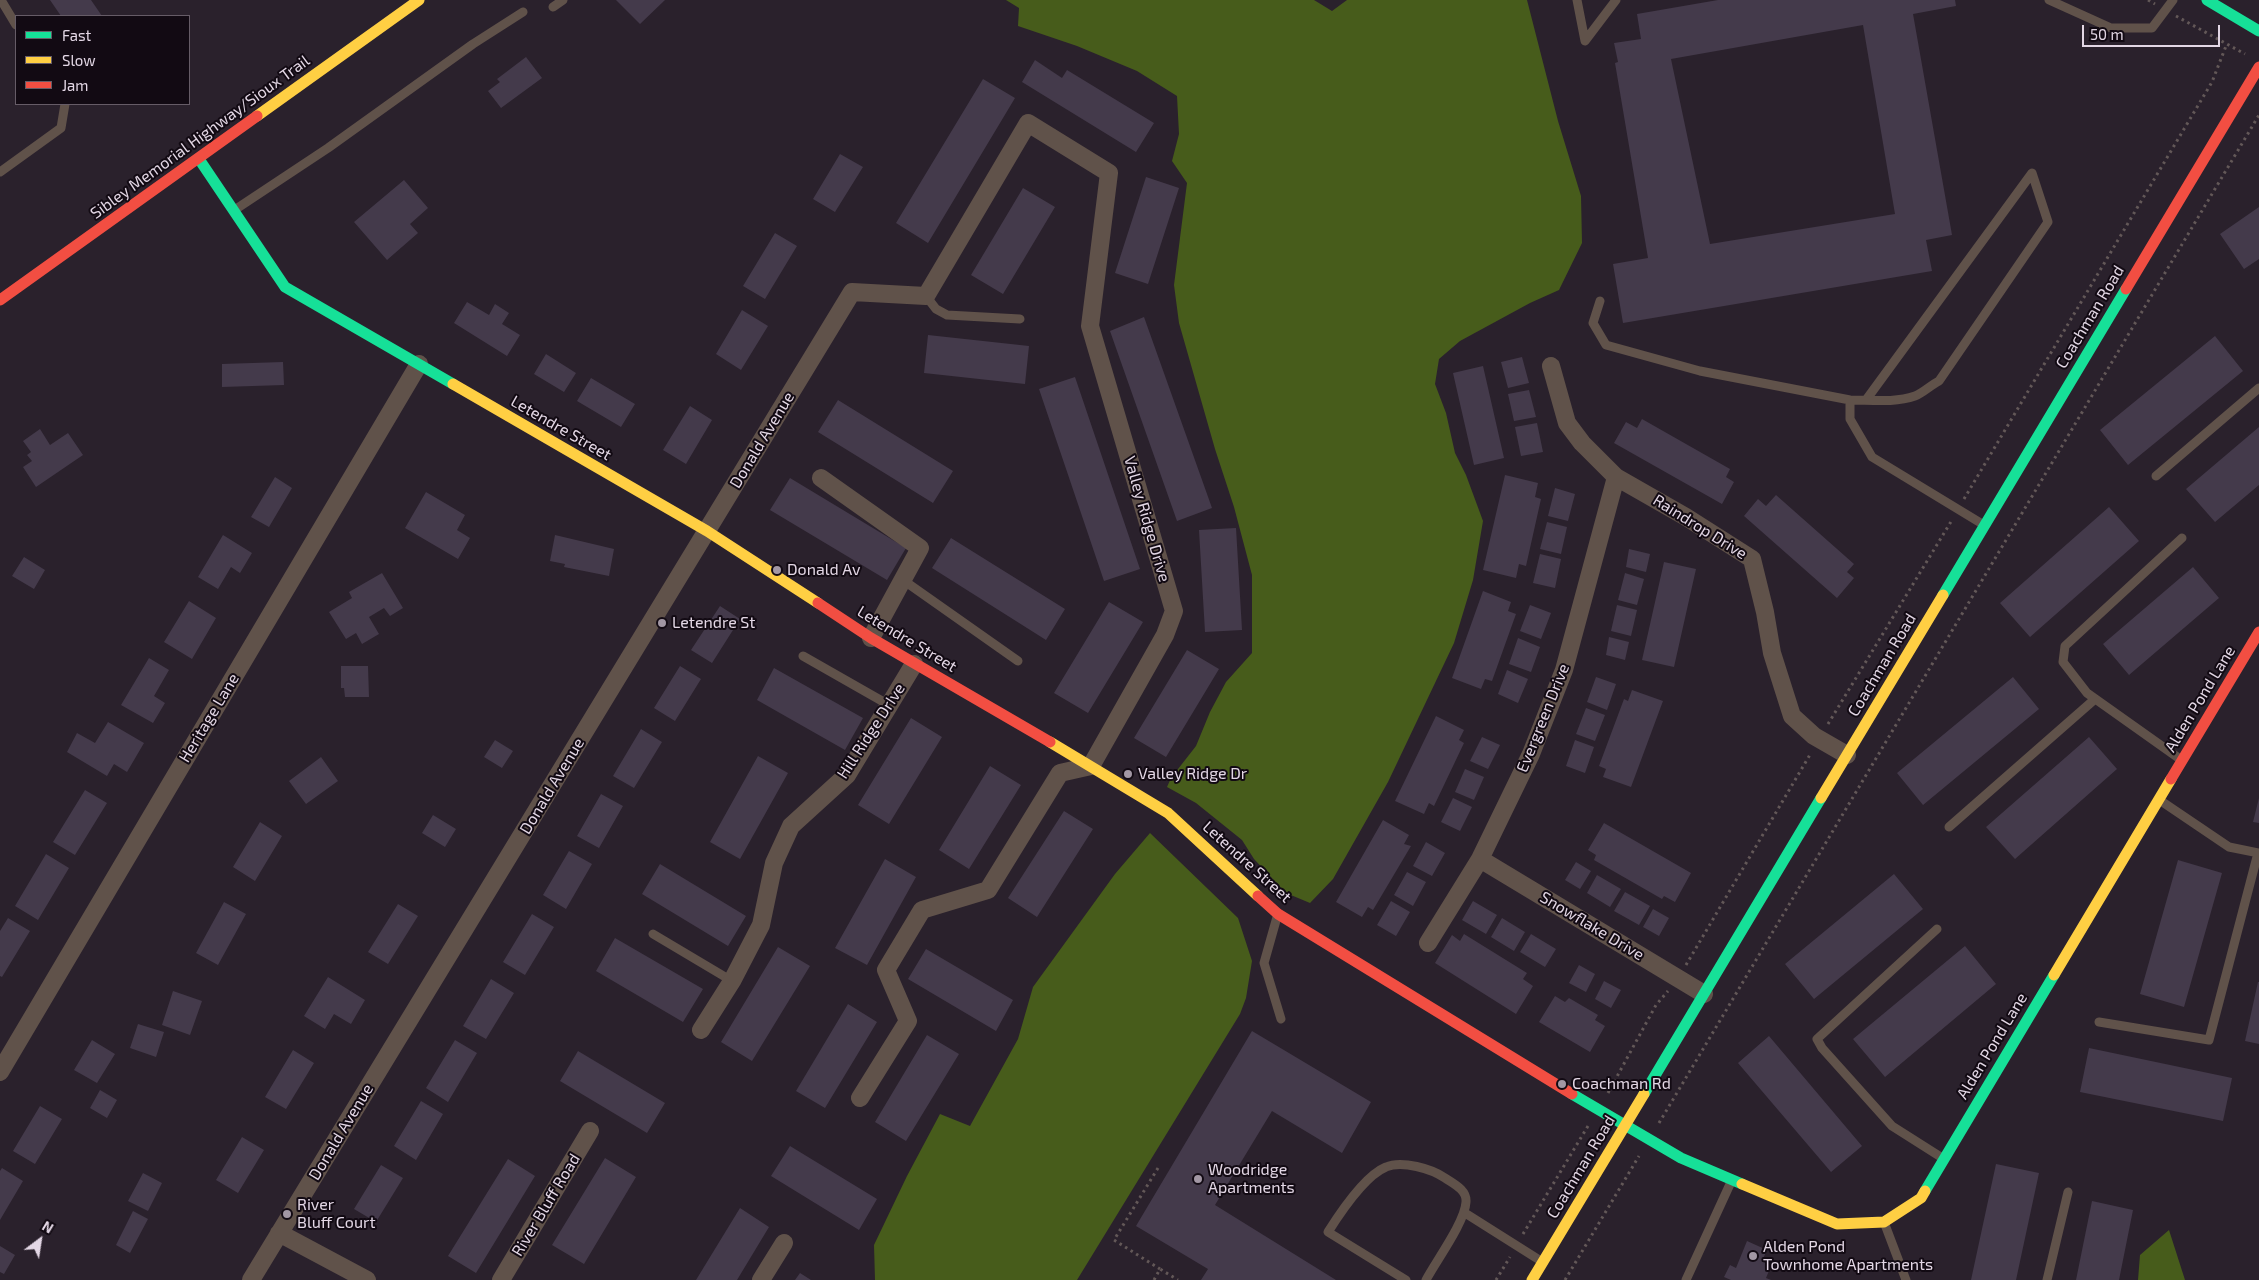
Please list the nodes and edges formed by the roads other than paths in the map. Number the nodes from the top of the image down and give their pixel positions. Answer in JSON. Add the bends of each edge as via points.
{"nodes":[{"id":1,"x":1,"y":0,"type":"edge"},
{"id":2,"x":418,"y":0,"type":"edge"},
{"id":3,"x":563,"y":0,"type":"edge"},
{"id":4,"x":1577,"y":0,"type":"edge"},
{"id":5,"x":1616,"y":0,"type":"edge"},
{"id":6,"x":2049,"y":0,"type":"edge"},
{"id":7,"x":2173,"y":0,"type":"edge"},
{"id":8,"x":2207,"y":0,"type":"edge"},
{"id":9,"x":552,"y":7,"type":"dead end"},
{"id":10,"x":524,"y":12,"type":"dead end"},
{"id":11,"x":15,"y":23,"type":"edge"},
{"id":12,"x":2259,"y":31,"type":"edge"},
{"id":13,"x":2259,"y":67,"type":"edge"},
{"id":14,"x":65,"y":105,"type":"edge"},
{"id":15,"x":199,"y":159,"type":"junction"},
{"id":16,"x":0,"y":172,"type":"edge"},
{"id":17,"x":234,"y":211,"type":"junction"},
{"id":18,"x":926,"y":296,"type":"junction"},
{"id":19,"x":0,"y":300,"type":"edge"},
{"id":20,"x":1600,"y":301,"type":"dead end"},
{"id":21,"x":1020,"y":319,"type":"dead end"},
{"id":22,"x":419,"y":364,"type":"junction"},
{"id":23,"x":1551,"y":366,"type":"dead end"},
{"id":24,"x":2259,"y":388,"type":"edge"},
{"id":25,"x":1850,"y":400,"type":"junction"},
{"id":26,"x":1866,"y":400,"type":"junction"},
{"id":27,"x":2156,"y":476,"type":"dead end"},
{"id":28,"x":1616,"y":477,"type":"junction"},
{"id":29,"x":821,"y":478,"type":"dead end"},
{"id":30,"x":1984,"y":525,"type":"junction"},
{"id":31,"x":707,"y":531,"type":"junction"},
{"id":32,"x":2182,"y":538,"type":"dead end"},
{"id":33,"x":903,"y":580,"type":"junction"},
{"id":34,"x":2259,"y":632,"type":"edge"},
{"id":35,"x":871,"y":638,"type":"junction"},
{"id":36,"x":803,"y":656,"type":"dead end"},
{"id":37,"x":1018,"y":661,"type":"dead end"},
{"id":38,"x":914,"y":664,"type":"junction"},
{"id":39,"x":2095,"y":699,"type":"junction"},
{"id":40,"x":889,"y":706,"type":"junction"},
{"id":41,"x":1847,"y":755,"type":"junction"},
{"id":42,"x":2183,"y":760,"type":"junction"},
{"id":43,"x":1091,"y":766,"type":"junction"},
{"id":44,"x":2159,"y":800,"type":"junction"},
{"id":45,"x":1949,"y":827,"type":"dead end"},
{"id":46,"x":2259,"y":853,"type":"edge"},
{"id":47,"x":1480,"y":858,"type":"junction"},
{"id":48,"x":1278,"y":914,"type":"junction"},
{"id":49,"x":1937,"y":929,"type":"dead end"},
{"id":50,"x":653,"y":934,"type":"dead end"},
{"id":51,"x":1428,"y":943,"type":"dead end"},
{"id":52,"x":732,"y":981,"type":"junction"},
{"id":53,"x":1704,"y":994,"type":"junction"},
{"id":54,"x":1281,"y":1019,"type":"dead end"},
{"id":55,"x":2099,"y":1022,"type":"dead end"},
{"id":56,"x":701,"y":1030,"type":"dead end"},
{"id":57,"x":0,"y":1072,"type":"edge"},
{"id":58,"x":860,"y":1098,"type":"dead end"},
{"id":59,"x":1624,"y":1126,"type":"junction"},
{"id":60,"x":590,"y":1131,"type":"dead end"},
{"id":61,"x":1944,"y":1159,"type":"junction"},
{"id":62,"x":1733,"y":1180,"type":"junction"},
{"id":63,"x":2068,"y":1192,"type":"dead end"},
{"id":64,"x":1465,"y":1212,"type":"junction"},
{"id":65,"x":1884,"y":1222,"type":"junction"},
{"id":66,"x":279,"y":1233,"type":"junction"},
{"id":67,"x":784,"y":1243,"type":"dead end"},
{"id":68,"x":1543,"y":1263,"type":"junction"},
{"id":69,"x":251,"y":1280,"type":"edge"},
{"id":70,"x":366,"y":1280,"type":"edge"},
{"id":71,"x":501,"y":1280,"type":"edge"},
{"id":72,"x":761,"y":1280,"type":"edge"},
{"id":73,"x":1406,"y":1280,"type":"edge"},
{"id":74,"x":1426,"y":1280,"type":"edge"},
{"id":75,"x":1532,"y":1280,"type":"edge"},
{"id":76,"x":1686,"y":1280,"type":"edge"},
{"id":77,"x":1906,"y":1280,"type":"edge"},
{"id":78,"x":2047,"y":1280,"type":"edge"}],
"edges":[{"from":1,"to":11,"type":"lane"},
{"from":2,"to":15,"type":"main road","name":"Sibley Memorial Highway/Sioux Trail"},
{"from":3,"to":9,"type":"lane"},
{"from":4,"to":5,"type":"lane","via":[[1585,41]]},
{"from":6,"to":7,"type":"lane","via":[[2111,28],[2152,28]]},
{"from":8,"to":12,"type":"main road"},
{"from":10,"to":17,"type":"lane"},
{"from":13,"to":30,"type":"main road","name":"Coachman Road"},
{"from":14,"to":16,"type":"lane","via":[[61,128]]},
{"from":15,"to":17,"type":"main road","name":"Letendre Street"},
{"from":15,"to":19,"type":"main road","name":"Sibley Memorial Highway/Sioux Trail"},
{"from":17,"to":22,"type":"main road","name":"Letendre Street","via":[[285,287]]},
{"from":18,"to":21,"type":"lane","via":[[936,309],[947,315]]},
{"from":18,"to":31,"type":"street","name":"Donald Avenue","via":[[852,292]]},
{"from":18,"to":43,"type":"street","name":"Valley Ridge Drive","via":[[1028,123],[1109,173],[1090,326],[1174,611],[1165,635]]},
{"from":20,"to":25,"type":"lane","via":[[1593,323],[1606,345],[1700,371]]},
{"from":22,"to":31,"type":"main road","name":"Letendre Street"},
{"from":22,"to":57,"type":"street","name":"Heritage Lane"},
{"from":23,"to":28,"type":"street","name":"Raindrop Drive","via":[[1567,423]]},
{"from":24,"to":27,"type":"lane"},
{"from":25,"to":26,"type":"lane"},
{"from":25,"to":30,"type":"lane","via":[[1850,419],[1872,457]]},
{"from":26,"to":26,"type":"lane","via":[[1888,401],[1915,396],[1939,381],[2048,222],[2032,173]]},
{"from":28,"to":41,"type":"street","name":"Raindrop Drive","via":[[1752,559],[1772,653],[1792,716],[1819,739]]},
{"from":28,"to":47,"type":"street","name":"Evergreen Drive","via":[[1564,670],[1531,754]]},
{"from":29,"to":33,"type":"street","via":[[920,548]]},
{"from":30,"to":41,"type":"main road","name":"Coachman Road"},
{"from":31,"to":35,"type":"main road","name":"Letendre Street"},
{"from":31,"to":66,"type":"street","name":"Donald Avenue"},
{"from":32,"to":39,"type":"lane","via":[[2066,646],[2063,662]]},
{"from":33,"to":35,"type":"street"},
{"from":33,"to":37,"type":"lane"},
{"from":34,"to":42,"type":"main road","name":"Alden Pond Lane"},
{"from":35,"to":38,"type":"main road","name":"Letendre Street"},
{"from":36,"to":40,"type":"lane"},
{"from":38,"to":40,"type":"street","name":"Hill Ridge DrIve"},
{"from":38,"to":43,"type":"main road","name":"Letendre Street"},
{"from":39,"to":42,"type":"lane"},
{"from":39,"to":45,"type":"lane"},
{"from":40,"to":52,"type":"street","name":"Hill Ridge DrIve","via":[[847,775],[791,826],[774,863],[760,925]]},
{"from":41,"to":53,"type":"main road","name":"Coachman Road"},
{"from":42,"to":44,"type":"main road","name":"Alden Pond Lane"},
{"from":43,"to":48,"type":"main road","name":"Letendre Street","via":[[1168,813]]},
{"from":43,"to":58,"type":"street","via":[[1060,773],[988,890],[922,910],[886,970],[908,1020]]},
{"from":44,"to":46,"type":"lane","via":[[2229,847]]},
{"from":44,"to":61,"type":"main road","name":"Alden Pond Lane"},
{"from":46,"to":55,"type":"lane","via":[[2209,1040]]},
{"from":47,"to":51,"type":"street","name":"Evergreen Drive"},
{"from":47,"to":53,"type":"street","name":"Snowflake Drive"},
{"from":48,"to":54,"type":"lane","via":[[1264,963]]},
{"from":48,"to":59,"type":"main road","name":"Letendre Street"},
{"from":49,"to":61,"type":"lane","via":[[1817,1039],[1892,1126]]},
{"from":50,"to":52,"type":"lane"},
{"from":52,"to":56,"type":"street","name":"Hill Ridge DrIve"},
{"from":53,"to":59,"type":"main road","name":"Coachman Road"},
{"from":59,"to":62,"type":"main road","via":[[1681,1158]]},
{"from":59,"to":68,"type":"main road","name":"Coachman Road"},
{"from":60,"to":71,"type":"street","name":"River Bluff Road"},
{"from":61,"to":65,"type":"main road","name":"Alden Pond Lane","via":[[1921,1198]]},
{"from":62,"to":65,"type":"main road","via":[[1837,1224]]},
{"from":62,"to":76,"type":"lane"},
{"from":63,"to":78,"type":"lane"},
{"from":64,"to":68,"type":"lane"},
{"from":64,"to":73,"type":"lane","via":[[1467,1199],[1461,1188],[1435,1171],[1407,1165],[1387,1166],[1365,1184],[1328,1232]]},
{"from":64,"to":74,"type":"lane"},
{"from":65,"to":77,"type":"lane"},
{"from":66,"to":69,"type":"street","name":"Donald Avenue"},
{"from":66,"to":70,"type":"street"},
{"from":67,"to":72,"type":"street"},
{"from":68,"to":75,"type":"main road","name":"Coachman Road"}]}
